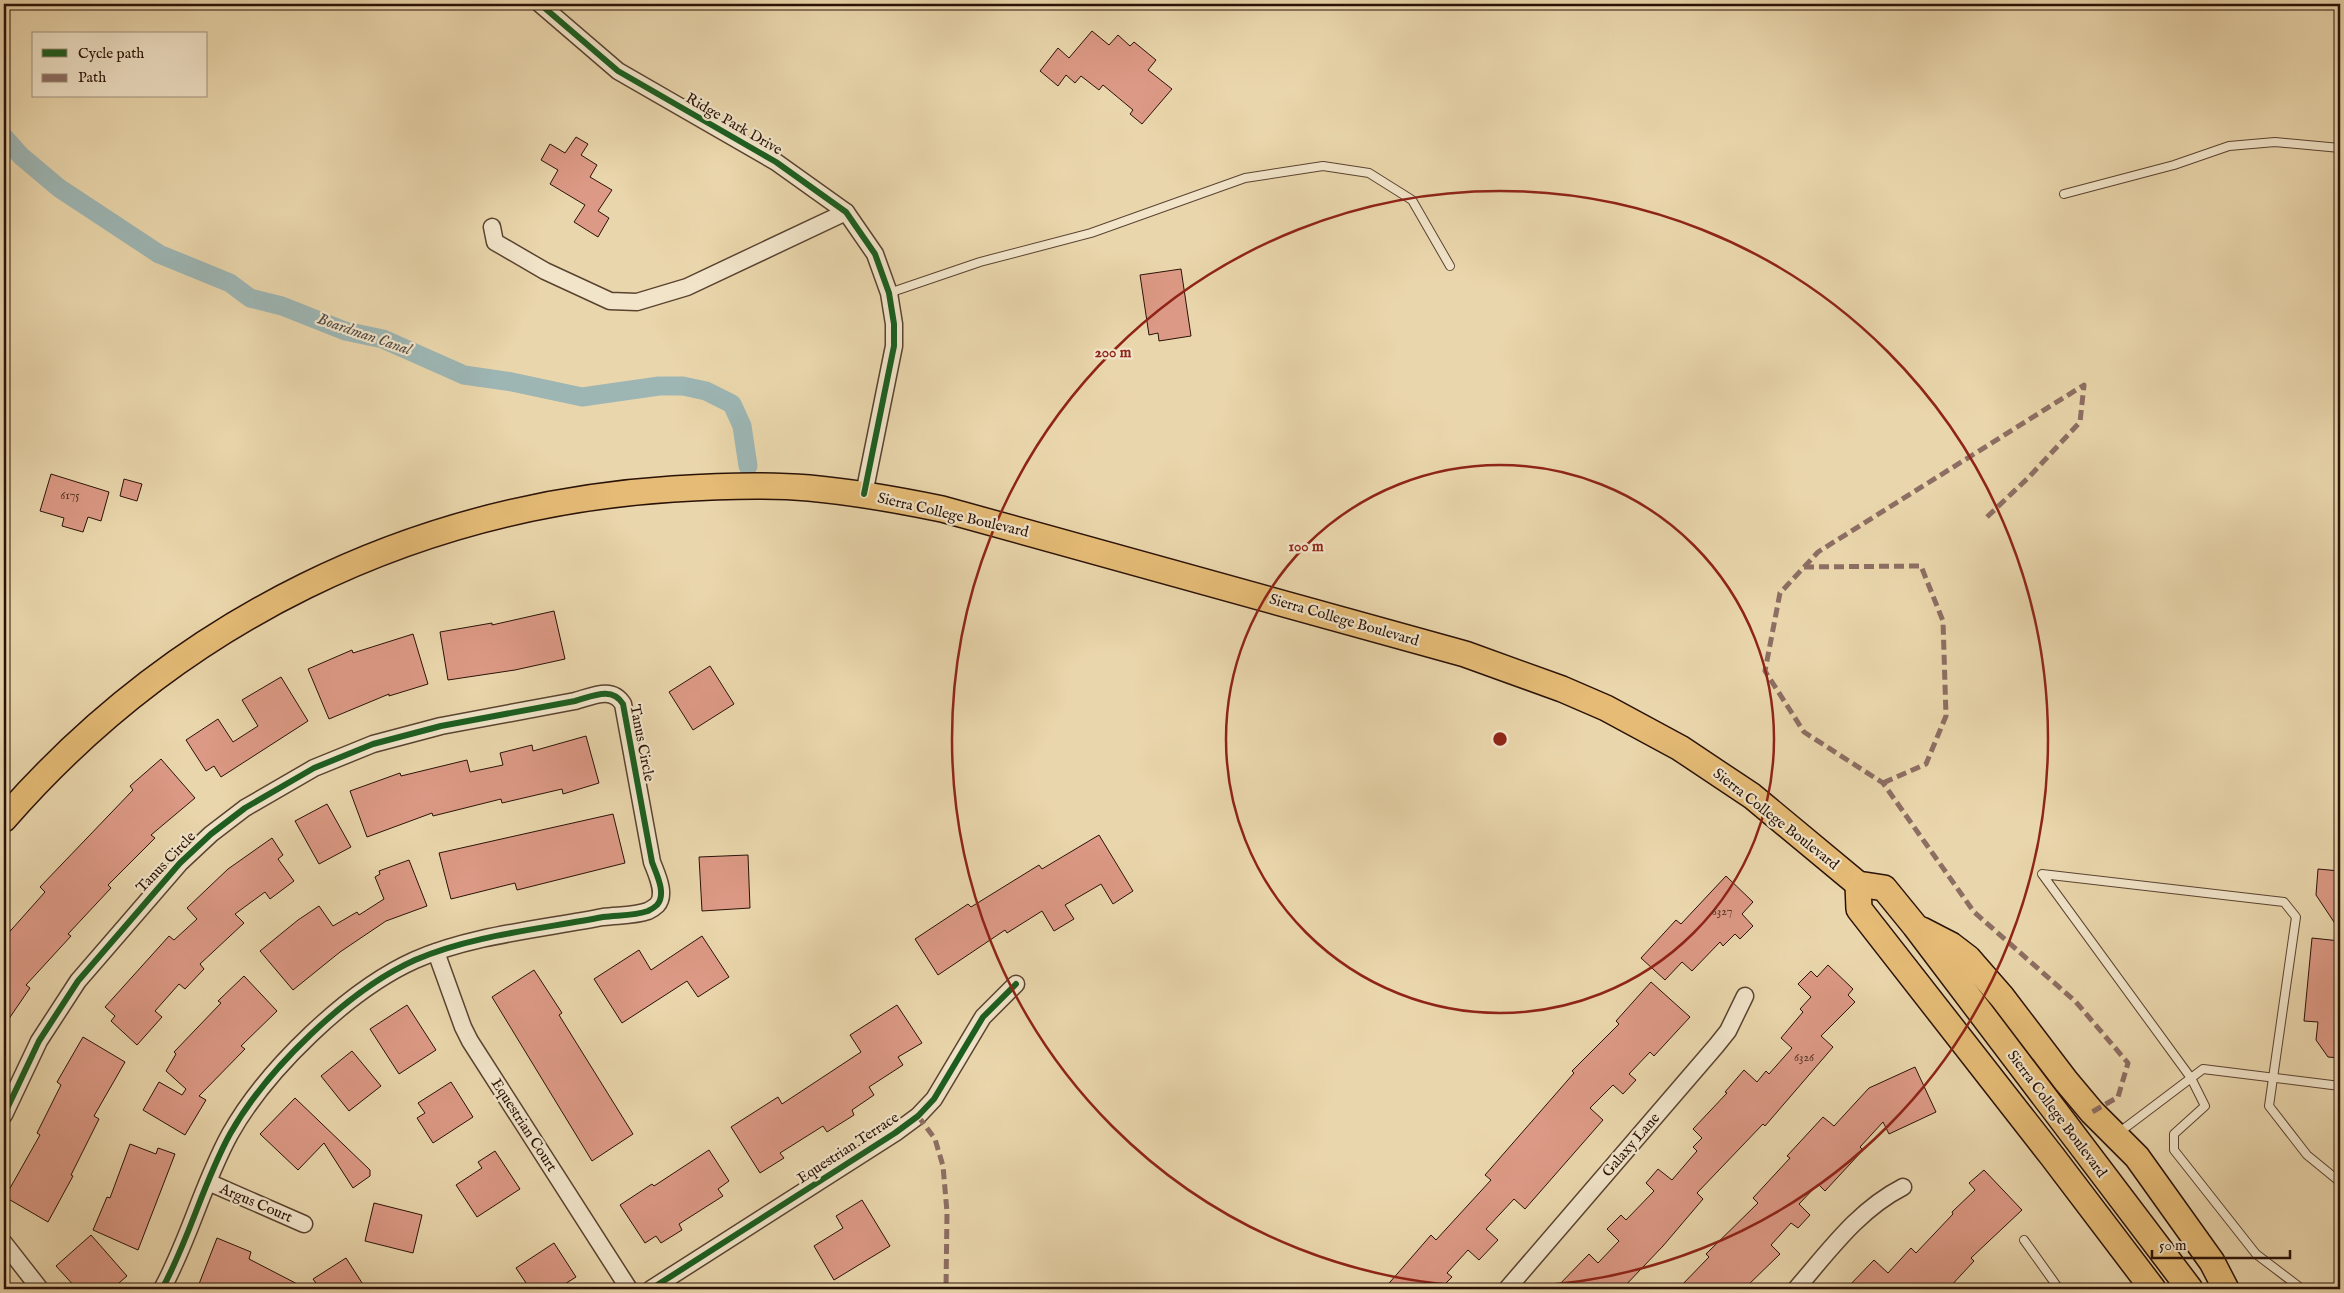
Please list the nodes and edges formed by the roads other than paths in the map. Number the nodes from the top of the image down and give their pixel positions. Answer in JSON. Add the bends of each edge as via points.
{"nodes":[{"id":1,"x":540,"y":4,"type":"edge"},
{"id":2,"x":2340,"y":148,"type":"edge"},
{"id":3,"x":2064,"y":194,"type":"dead end"},
{"id":4,"x":846,"y":212,"type":"junction"},
{"id":5,"x":492,"y":227,"type":"dead end"},
{"id":6,"x":1450,"y":266,"type":"dead end"},
{"id":7,"x":889,"y":292,"type":"junction"},
{"id":8,"x":864,"y":494,"type":"junction"},
{"id":9,"x":4,"y":819,"type":"edge"},
{"id":10,"x":1858,"y":884,"type":"junction"},
{"id":11,"x":1915,"y":926,"type":"junction"},
{"id":12,"x":436,"y":952,"type":"junction"},
{"id":13,"x":1016,"y":984,"type":"dead end"},
{"id":14,"x":1745,"y":996,"type":"dead end"},
{"id":15,"x":2191,"y":1078,"type":"junction"},
{"id":16,"x":2274,"y":1078,"type":"junction"},
{"id":17,"x":2340,"y":1086,"type":"edge"},
{"id":18,"x":4,"y":1115,"type":"edge"},
{"id":19,"x":2115,"y":1135,"type":"junction"},
{"id":20,"x":208,"y":1182,"type":"junction"},
{"id":21,"x":2340,"y":1182,"type":"edge"},
{"id":22,"x":1903,"y":1187,"type":"dead end"},
{"id":23,"x":304,"y":1224,"type":"dead end"},
{"id":24,"x":2024,"y":1240,"type":"dead end"},
{"id":25,"x":4,"y":1243,"type":"edge"},
{"id":26,"x":40,"y":1289,"type":"edge"},
{"id":27,"x":162,"y":1289,"type":"edge"},
{"id":28,"x":630,"y":1289,"type":"edge"},
{"id":29,"x":651,"y":1289,"type":"edge"},
{"id":30,"x":1507,"y":1289,"type":"edge"},
{"id":31,"x":1796,"y":1289,"type":"edge"},
{"id":32,"x":2059,"y":1289,"type":"edge"},
{"id":33,"x":2153,"y":1289,"type":"edge"},
{"id":34,"x":2190,"y":1289,"type":"edge"},
{"id":35,"x":2226,"y":1289,"type":"edge"},
{"id":36,"x":2302,"y":1289,"type":"edge"}],
"edges":[{"from":1,"to":4,"type":"street","name":"Ridge Park Drive","via":[[618,71],[776,162]]},
{"from":2,"to":3,"type":"lane","via":[[2275,142],[2229,146],[2174,165]]},
{"from":4,"to":5,"type":"street","via":[[687,287],[637,302],[610,301],[545,271],[495,242]]},
{"from":4,"to":7,"type":"street","name":"Ridge Park Drive","via":[[876,254]]},
{"from":6,"to":7,"type":"lane","via":[[1412,200],[1369,173],[1323,166],[1245,178],[1091,233],[980,262]]},
{"from":7,"to":8,"type":"street","name":"Ridge Park Drive","via":[[894,346]]},
{"from":8,"to":9,"type":"main road","name":"Sierra College Boulevard","via":[[740,486],[611,494],[525,508],[418,538],[346,566],[294,591],[241,620],[166,669],[81,738]]},
{"from":8,"to":10,"type":"main road","name":"Sierra College Boulevard","via":[[976,518],[1394,634],[1474,657],[1562,689],[1641,726],[1717,771],[1791,826]]},
{"from":10,"to":11,"type":"main road","name":"Sierra College Boulevard","via":[[1884,888]]},
{"from":10,"to":33,"type":"main road","name":"Sierra College Boulevard","via":[[1859,909]]},
{"from":11,"to":19,"type":"main road","via":[[1968,958],[2066,1081]]},
{"from":11,"to":34,"type":"main road","name":"Sierra College Boulevard"},
{"from":12,"to":18,"type":"street","name":"Tanus Circle","via":[[478,941],[649,911],[658,904],[661,894],[659,880],[652,862],[624,704],[618,696],[608,693],[595,695],[441,726],[373,744],[314,768],[245,808],[180,863],[78,981],[39,1041]]},
{"from":12,"to":20,"type":"street","name":"Tanus Circle","via":[[370,985],[298,1048],[245,1111],[230,1134]]},
{"from":12,"to":28,"type":"street","name":"Equestrian Court","via":[[470,1041]]},
{"from":13,"to":29,"type":"street","name":"Equestrian Terrace","via":[[983,1017],[943,1086],[918,1116]]},
{"from":14,"to":30,"type":"street","name":"Galaxy Lane","via":[[1728,1031],[1716,1046]]},
{"from":15,"to":16,"type":"lane","via":[[2203,1069]]},
{"from":15,"to":16,"type":"lane","via":[[2042,874],[2284,902],[2296,917]]},
{"from":15,"to":19,"type":"lane"},
{"from":15,"to":36,"type":"lane","via":[[2205,1106],[2174,1134],[2174,1150],[2256,1254]]},
{"from":16,"to":17,"type":"lane"},
{"from":16,"to":21,"type":"lane","via":[[2269,1106],[2307,1155]]},
{"from":19,"to":35,"type":"main road","via":[[2137,1157],[2212,1262]]},
{"from":20,"to":23,"type":"street","name":"Argus Court"},
{"from":20,"to":27,"type":"street","name":"Tanus Circle"},
{"from":22,"to":31,"type":"street","via":[[1868,1209]]},
{"from":24,"to":32,"type":"lane"},
{"from":25,"to":26,"type":"street"}]}
